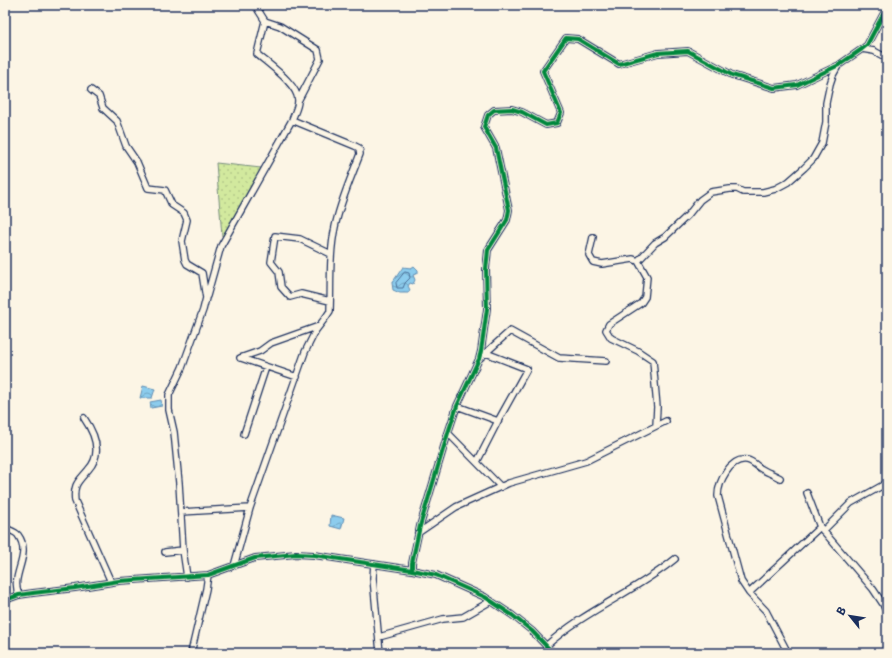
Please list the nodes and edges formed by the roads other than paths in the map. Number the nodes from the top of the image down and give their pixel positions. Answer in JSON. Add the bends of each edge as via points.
{"nodes":[{"id":1,"x":255,"y":5,"type":"edge"},
{"id":2,"x":884,"y":5,"type":"edge"},
{"id":3,"x":265,"y":21,"type":"junction"},
{"id":4,"x":862,"y":49,"type":"junction"},
{"id":5,"x":887,"y":58,"type":"edge"},
{"id":6,"x":840,"y":65,"type":"junction"},
{"id":7,"x":91,"y":90,"type":"dead end"},
{"id":8,"x":298,"y":101,"type":"junction"},
{"id":9,"x":292,"y":120,"type":"junction"},
{"id":10,"x":593,"y":237,"type":"dead end"},
{"id":11,"x":331,"y":254,"type":"junction"},
{"id":12,"x":638,"y":261,"type":"junction"},
{"id":13,"x":206,"y":298,"type":"junction"},
{"id":14,"x":330,"y":301,"type":"junction"},
{"id":15,"x":320,"y":326,"type":"junction"},
{"id":16,"x":486,"y":353,"type":"junction"},
{"id":17,"x":479,"y":359,"type":"junction"},
{"id":18,"x":606,"y":361,"type":"dead end"},
{"id":19,"x":266,"y":367,"type":"junction"},
{"id":20,"x":297,"y":377,"type":"junction"},
{"id":21,"x":457,"y":406,"type":"junction"},
{"id":22,"x":84,"y":418,"type":"dead end"},
{"id":23,"x":498,"y":421,"type":"junction"},
{"id":24,"x":666,"y":421,"type":"dead end"},
{"id":25,"x":656,"y":426,"type":"junction"},
{"id":26,"x":448,"y":432,"type":"junction"},
{"id":27,"x":244,"y":434,"type":"dead end"},
{"id":28,"x":477,"y":462,"type":"junction"},
{"id":29,"x":780,"y":478,"type":"dead end"},
{"id":30,"x":887,"y":483,"type":"edge"},
{"id":31,"x":501,"y":487,"type":"junction"},
{"id":32,"x":806,"y":493,"type":"dead end"},
{"id":33,"x":250,"y":508,"type":"junction"},
{"id":34,"x":181,"y":512,"type":"junction"},
{"id":35,"x":5,"y":528,"type":"edge"},
{"id":36,"x":822,"y":529,"type":"junction"},
{"id":37,"x":418,"y":533,"type":"junction"},
{"id":38,"x":183,"y":550,"type":"junction"},
{"id":39,"x":165,"y":552,"type":"dead end"},
{"id":40,"x":675,"y":559,"type":"dead end"},
{"id":41,"x":374,"y":564,"type":"junction"},
{"id":42,"x":234,"y":566,"type":"junction"},
{"id":43,"x":412,"y":570,"type":"junction"},
{"id":44,"x":208,"y":575,"type":"junction"},
{"id":45,"x":187,"y":577,"type":"junction"},
{"id":46,"x":111,"y":582,"type":"junction"},
{"id":47,"x":749,"y":592,"type":"junction"},
{"id":48,"x":19,"y":595,"type":"junction"},
{"id":49,"x":5,"y":600,"type":"edge"},
{"id":50,"x":491,"y":601,"type":"junction"},
{"id":51,"x":887,"y":614,"type":"edge"},
{"id":52,"x":379,"y":637,"type":"junction"},
{"id":53,"x":546,"y":646,"type":"junction"},
{"id":54,"x":191,"y":653,"type":"edge"},
{"id":55,"x":380,"y":653,"type":"edge"},
{"id":56,"x":553,"y":653,"type":"edge"},
{"id":57,"x":788,"y":653,"type":"edge"}],
"edges":[{"from":1,"to":3,"type":"street"},
{"from":2,"to":4,"type":"street","via":[[885,10],[867,45]]},
{"from":3,"to":8,"type":"street","via":[[257,54],[286,79],[296,93]]},
{"from":3,"to":8,"type":"street","via":[[280,26],[318,50],[320,59]]},
{"from":4,"to":5,"type":"street","via":[[874,51]]},
{"from":4,"to":6,"type":"street"},
{"from":6,"to":12,"type":"street","via":[[830,84],[822,143],[804,168],[775,189],[763,192],[730,189],[711,192]]},
{"from":6,"to":17,"type":"street","via":[[797,85],[774,88],[732,75],[688,51],[658,53],[619,64],[578,39],[566,38],[543,71],[561,113],[558,123],[546,125],[512,109],[494,110],[488,115],[484,127],[496,148],[509,210],[507,220],[488,250],[487,309]]},
{"from":7,"to":13,"type":"street","via":[[99,96],[103,108],[117,121],[126,146],[137,162],[148,188],[164,190],[172,205],[184,213],[187,220],[182,241],[185,260],[202,273]]},
{"from":8,"to":9,"type":"street"},
{"from":9,"to":11,"type":"street","via":[[355,146],[360,151],[336,221]]},
{"from":9,"to":13,"type":"street","via":[[221,246]]},
{"from":10,"to":12,"type":"street","via":[[589,255],[593,262],[602,264],[633,259]]},
{"from":11,"to":14,"type":"street"},
{"from":11,"to":14,"type":"street","via":[[300,240],[275,236],[271,262],[279,272],[280,287],[290,297],[301,294]]},
{"from":12,"to":25,"type":"street","via":[[647,277],[645,297],[641,303],[609,324],[606,330],[611,338],[653,361]]},
{"from":13,"to":34,"type":"street","via":[[182,368],[169,395]]},
{"from":14,"to":15,"type":"street","via":[[330,311]]},
{"from":15,"to":19,"type":"street","via":[[271,342],[260,351],[240,358]]},
{"from":15,"to":20,"type":"street","via":[[310,339]]},
{"from":16,"to":17,"type":"street"},
{"from":16,"to":18,"type":"street","via":[[510,331],[559,358]]},
{"from":16,"to":23,"type":"street","via":[[527,368]]},
{"from":17,"to":21,"type":"street"},
{"from":19,"to":20,"type":"street"},
{"from":19,"to":27,"type":"street"},
{"from":20,"to":33,"type":"street"},
{"from":21,"to":23,"type":"street"},
{"from":21,"to":26,"type":"street"},
{"from":22,"to":46,"type":"street","via":[[95,439],[97,449],[90,469],[77,482],[74,491],[75,501]]},
{"from":23,"to":28,"type":"street"},
{"from":24,"to":25,"type":"street"},
{"from":25,"to":31,"type":"street","via":[[586,461]]},
{"from":26,"to":28,"type":"street"},
{"from":26,"to":37,"type":"street"},
{"from":28,"to":31,"type":"street"},
{"from":29,"to":47,"type":"street","via":[[743,460],[727,471],[719,487],[719,500],[739,576]]},
{"from":30,"to":36,"type":"street","via":[[851,503]]},
{"from":31,"to":37,"type":"street","via":[[456,507]]},
{"from":32,"to":36,"type":"street"},
{"from":33,"to":34,"type":"street"},
{"from":33,"to":42,"type":"street"},
{"from":34,"to":38,"type":"street"},
{"from":35,"to":48,"type":"street","via":[[18,535],[24,550],[16,588]]},
{"from":36,"to":47,"type":"street"},
{"from":36,"to":51,"type":"street","via":[[873,589]]},
{"from":37,"to":43,"type":"street"},
{"from":38,"to":39,"type":"street"},
{"from":38,"to":45,"type":"street"},
{"from":40,"to":53,"type":"street","via":[[654,576],[564,630]]},
{"from":41,"to":42,"type":"street","via":[[296,554],[256,558]]},
{"from":41,"to":43,"type":"street"},
{"from":41,"to":52,"type":"street"},
{"from":42,"to":44,"type":"street"},
{"from":43,"to":50,"type":"street","via":[[436,575]]},
{"from":44,"to":45,"type":"street"},
{"from":44,"to":54,"type":"street"},
{"from":45,"to":46,"type":"street"},
{"from":46,"to":48,"type":"street"},
{"from":47,"to":57,"type":"street","via":[[766,611]]},
{"from":48,"to":49,"type":"street"},
{"from":50,"to":52,"type":"street","via":[[463,618],[443,619]]},
{"from":50,"to":53,"type":"street","via":[[523,623]]},
{"from":52,"to":55,"type":"street"},
{"from":53,"to":56,"type":"street"}]}
